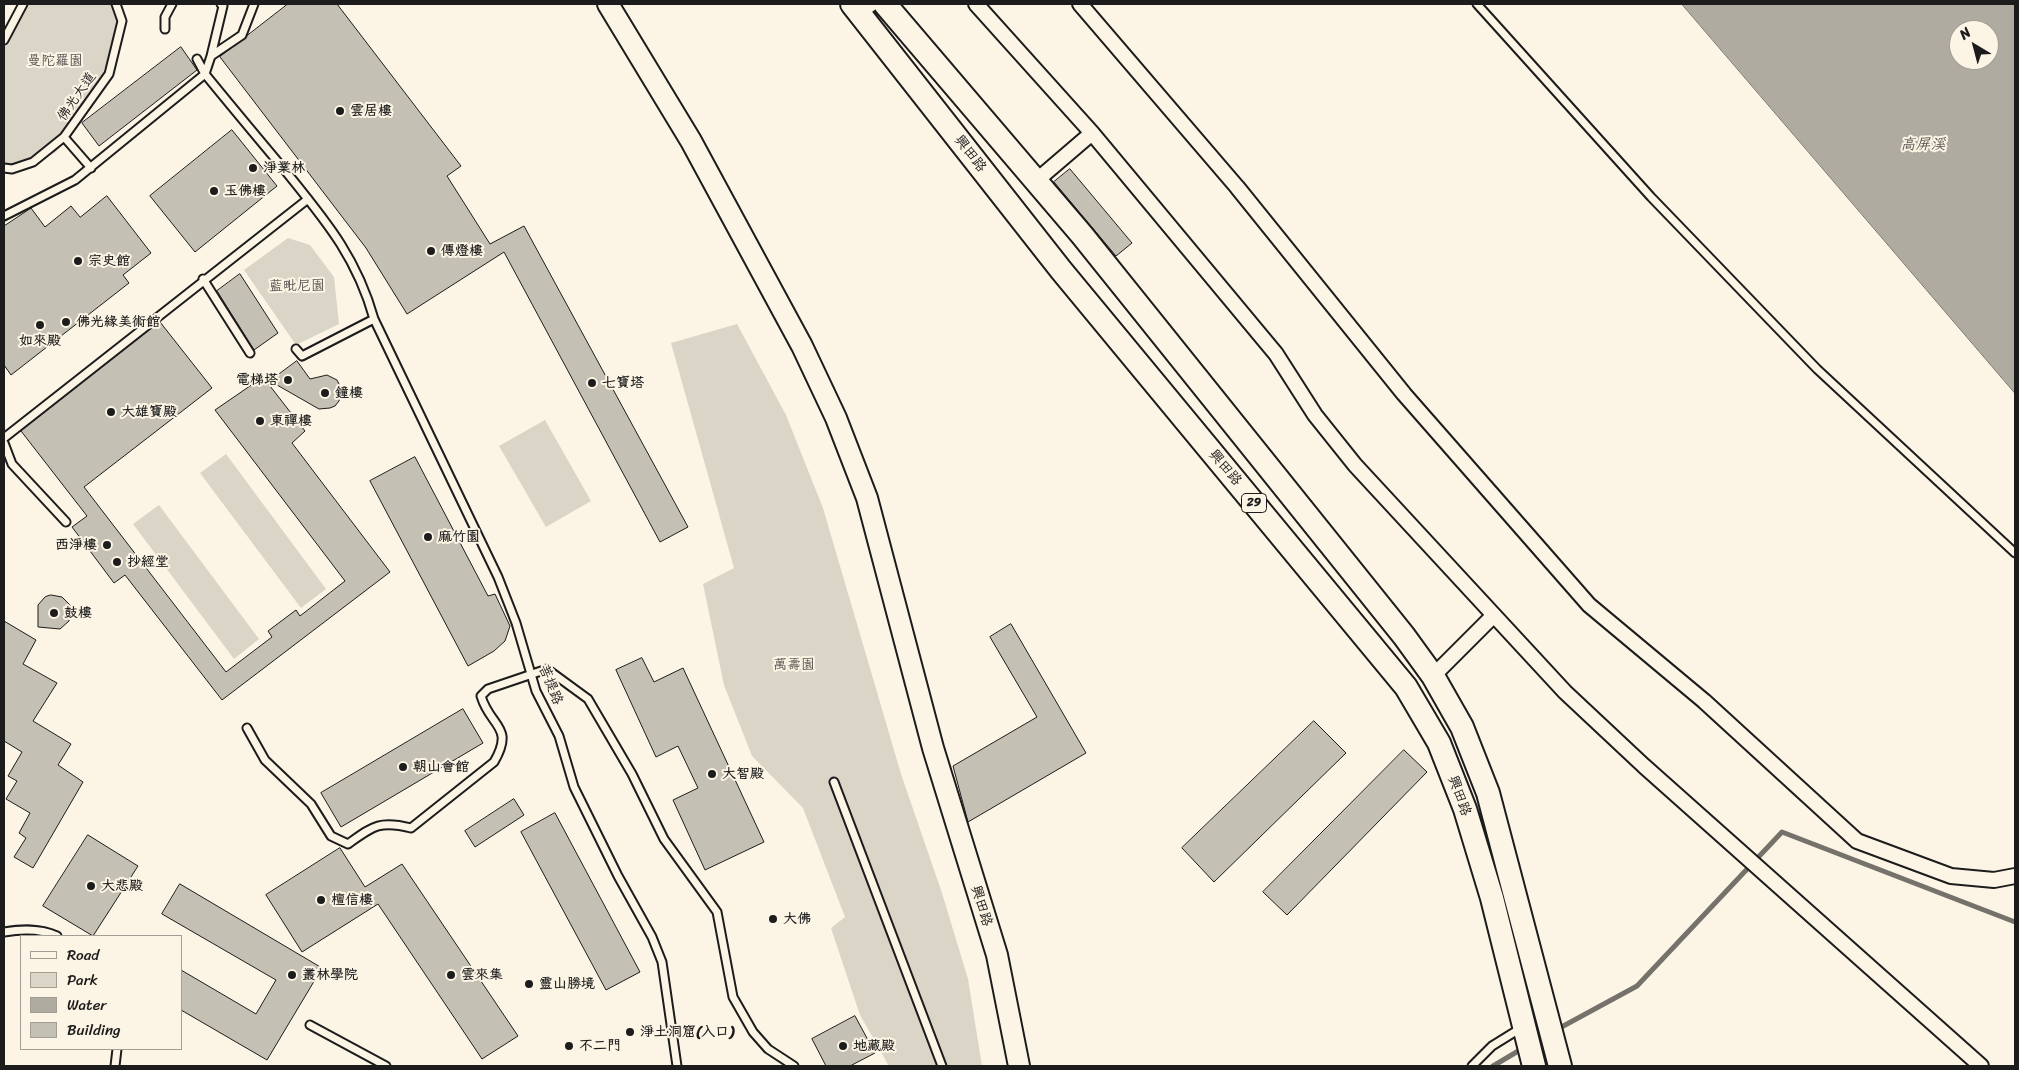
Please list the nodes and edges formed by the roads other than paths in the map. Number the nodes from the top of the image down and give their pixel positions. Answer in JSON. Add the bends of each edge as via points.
{"nodes":[{"id":1,"x":24,"y":4,"type":"edge"},
{"id":2,"x":116,"y":4,"type":"edge"},
{"id":3,"x":172,"y":4,"type":"edge"},
{"id":4,"x":223,"y":4,"type":"edge"},
{"id":5,"x":254,"y":4,"type":"edge"},
{"id":6,"x":608,"y":4,"type":"edge"},
{"id":7,"x":885,"y":4,"type":"edge"},
{"id":8,"x":976,"y":4,"type":"edge"},
{"id":9,"x":1080,"y":4,"type":"edge"},
{"id":10,"x":1478,"y":4,"type":"edge"},
{"id":11,"x":860,"y":7,"type":"edge"},
{"id":12,"x":165,"y":29,"type":"dead end"},
{"id":13,"x":4,"y":40,"type":"edge"},
{"id":14,"x":211,"y":56,"type":"junction"},
{"id":15,"x":198,"y":59,"type":"dead end"},
{"id":16,"x":205,"y":74,"type":"junction"},
{"id":17,"x":1092,"y":133,"type":"junction"},
{"id":18,"x":64,"y":137,"type":"junction"},
{"id":19,"x":1011,"y":152,"type":"junction"},
{"id":20,"x":4,"y":168,"type":"edge"},
{"id":21,"x":91,"y":168,"type":"junction"},
{"id":22,"x":986,"y":175,"type":"junction"},
{"id":23,"x":1036,"y":181,"type":"junction"},
{"id":24,"x":308,"y":199,"type":"junction"},
{"id":25,"x":4,"y":216,"type":"edge"},
{"id":26,"x":203,"y":279,"type":"junction"},
{"id":27,"x":374,"y":320,"type":"junction"},
{"id":28,"x":296,"y":349,"type":"dead end"},
{"id":29,"x":250,"y":353,"type":"dead end"},
{"id":30,"x":1181,"y":358,"type":"junction"},
{"id":31,"x":1153,"y":382,"type":"junction"},
{"id":32,"x":4,"y":438,"type":"edge"},
{"id":33,"x":4,"y":443,"type":"edge"},
{"id":34,"x":66,"y":522,"type":"dead end"},
{"id":35,"x":2015,"y":553,"type":"edge"},
{"id":36,"x":1493,"y":616,"type":"junction"},
{"id":37,"x":532,"y":675,"type":"junction"},
{"id":38,"x":1432,"y":676,"type":"junction"},
{"id":39,"x":247,"y":728,"type":"dead end"},
{"id":40,"x":834,"y":782,"type":"dead end"},
{"id":41,"x":2015,"y":876,"type":"edge"},
{"id":42,"x":4,"y":932,"type":"edge"},
{"id":43,"x":55,"y":935,"type":"edge"},
{"id":44,"x":310,"y":1025,"type":"dead end"},
{"id":45,"x":1524,"y":1027,"type":"junction"},
{"id":46,"x":117,"y":1050,"type":"edge"},
{"id":47,"x":115,"y":1066,"type":"edge"},
{"id":48,"x":386,"y":1066,"type":"edge"},
{"id":49,"x":677,"y":1066,"type":"edge"},
{"id":50,"x":794,"y":1066,"type":"edge"},
{"id":51,"x":942,"y":1066,"type":"edge"},
{"id":52,"x":1019,"y":1066,"type":"edge"},
{"id":53,"x":1472,"y":1066,"type":"edge"},
{"id":54,"x":1534,"y":1066,"type":"edge"},
{"id":55,"x":1560,"y":1066,"type":"edge"},
{"id":56,"x":1981,"y":1066,"type":"edge"}],
"edges":[{"from":1,"to":13,"type":"lane"},
{"from":2,"to":18,"type":"lane","name":"佛光大道","via":[[122,21],[109,74]]},
{"from":3,"to":12,"type":"lane","via":[[165,17]]},
{"from":4,"to":14,"type":"lane"},
{"from":5,"to":14,"type":"lane","via":[[242,35]]},
{"from":6,"to":52,"type":"street","name":"興田路","via":[[691,141],[802,346],[836,418],[867,498],[933,748],[997,955]]},
{"from":7,"to":19,"type":"main road","name":"興田路","number":"29"},
{"from":8,"to":17,"type":"street"},
{"from":9,"to":41,"type":"street","via":[[1237,187],[1404,394],[1589,605],[1704,701],[1857,841],[1951,876],[1994,880]]},
{"from":10,"to":35,"type":"lane","via":[[1651,197],[1817,369]]},
{"from":11,"to":22,"type":"main road","name":"興田路","number":"29"},
{"from":14,"to":16,"type":"lane"},
{"from":15,"to":16,"type":"lane","name":"菩提路"},
{"from":16,"to":21,"type":"lane"},
{"from":16,"to":24,"type":"lane","name":"菩提路"},
{"from":17,"to":23,"type":"street"},
{"from":17,"to":36,"type":"street","via":[[1276,354],[1315,414],[1355,466]]},
{"from":18,"to":20,"type":"lane","name":"佛光大道","via":[[34,162],[12,169]]},
{"from":18,"to":21,"type":"lane"},
{"from":19,"to":22,"type":"main road"},
{"from":19,"to":23,"type":"main road","name":"興田路","number":"29"},
{"from":21,"to":25,"type":"lane","via":[[75,180]]},
{"from":22,"to":31,"type":"main road","name":"興田路","number":"29"},
{"from":23,"to":30,"type":"main road","name":"興田路","number":"29"},
{"from":24,"to":26,"type":"lane"},
{"from":24,"to":27,"type":"lane","name":"菩提路","via":[[355,266]]},
{"from":26,"to":29,"type":"lane"},
{"from":26,"to":32,"type":"lane"},
{"from":27,"to":28,"type":"lane","via":[[302,356]]},
{"from":27,"to":37,"type":"lane","name":"菩提路","via":[[498,577]]},
{"from":30,"to":31,"type":"main road"},
{"from":30,"to":38,"type":"main road","name":"興田路","number":"29","via":[[1404,636]]},
{"from":31,"to":45,"type":"main road","name":"興田路","number":"29","via":[[1406,687],[1439,743],[1465,809],[1489,889]]},
{"from":33,"to":34,"type":"lane","via":[[12,464]]},
{"from":36,"to":38,"type":"street"},
{"from":36,"to":56,"type":"street","via":[[1565,692],[1644,766]]},
{"from":37,"to":39,"type":"lane","via":[[488,689],[481,696],[502,732],[502,747],[494,762],[411,828],[390,823],[369,828],[348,844],[331,836],[311,804],[265,760]]},
{"from":37,"to":49,"type":"lane","name":"菩提路","via":[[559,736],[574,787],[662,962]]},
{"from":37,"to":50,"type":"lane","via":[[548,669],[588,699],[632,774],[664,839],[718,912],[733,997],[753,1032],[768,1049]]},
{"from":38,"to":55,"type":"main road","name":"興田路","number":"29","via":[[1462,727],[1488,793]]},
{"from":40,"to":51,"type":"lane"},
{"from":42,"to":43,"type":"lane","via":[[21,929]]},
{"from":44,"to":48,"type":"lane"},
{"from":45,"to":53,"type":"lane","via":[[1492,1046]]},
{"from":45,"to":54,"type":"main road","name":"興田路","number":"29"},
{"from":46,"to":47,"type":"lane"}]}
